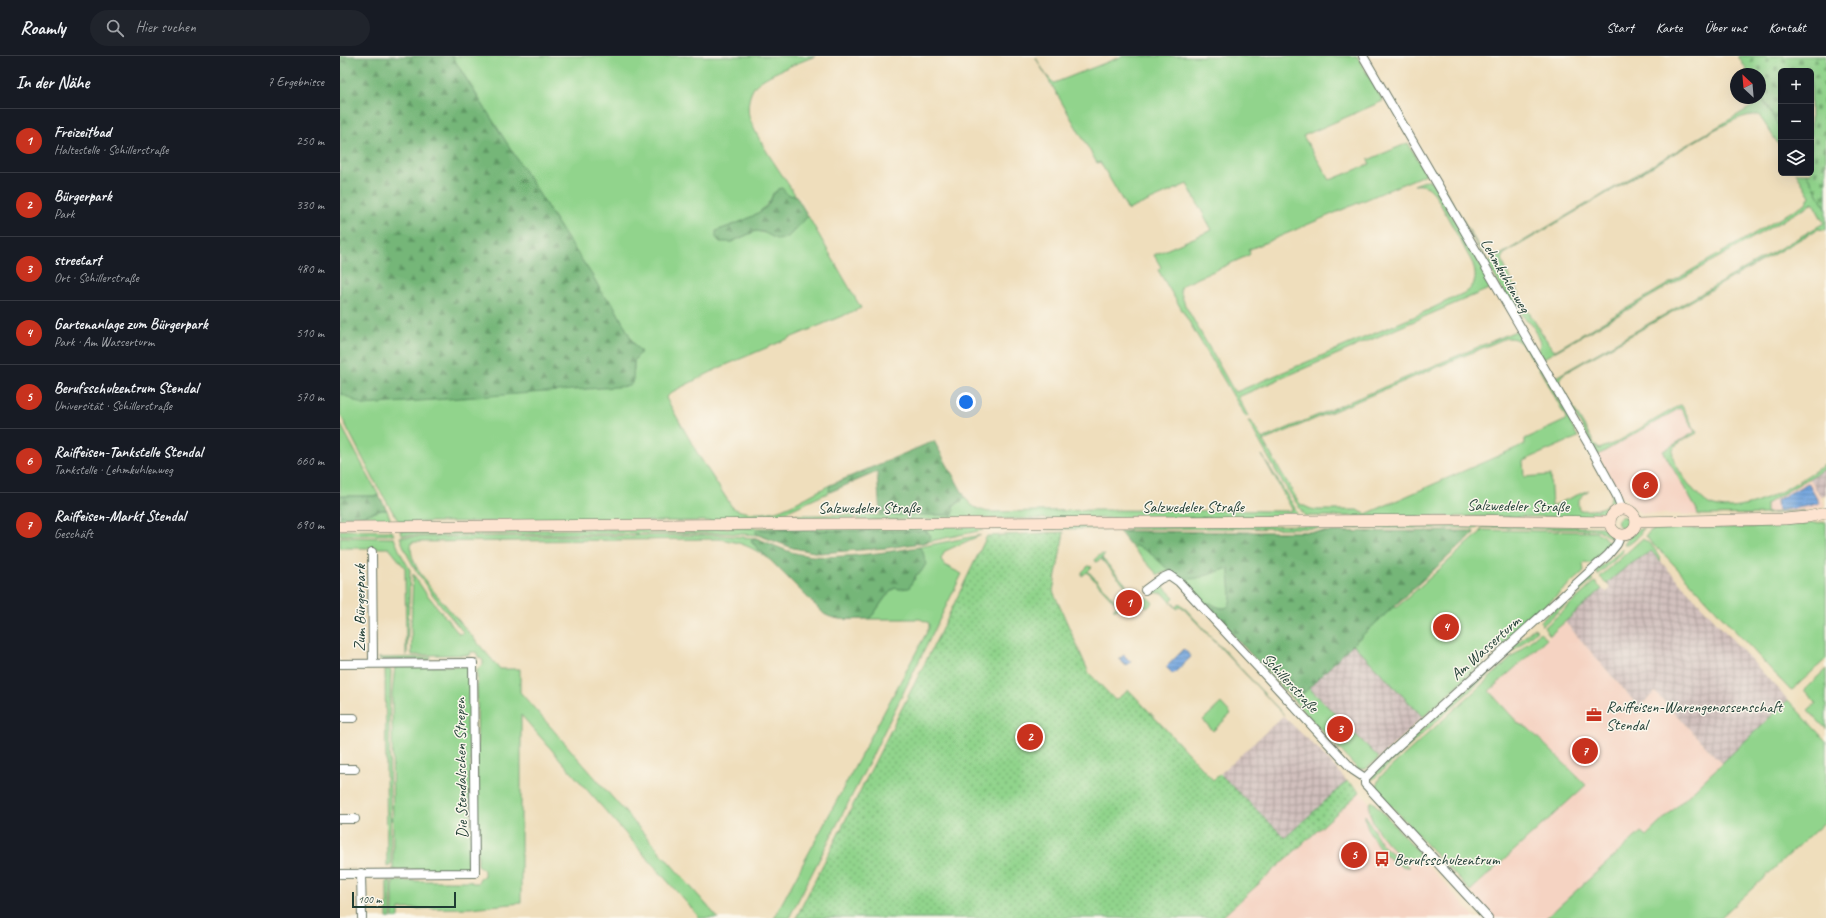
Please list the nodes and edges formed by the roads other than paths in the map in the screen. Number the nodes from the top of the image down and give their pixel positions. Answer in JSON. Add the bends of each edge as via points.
{"nodes":[{"id":1,"x":1363,"y":56,"type":"edge"},
{"id":2,"x":1622,"y":509,"type":"junction"},
{"id":3,"x":1826,"y":513,"type":"edge"},
{"id":4,"x":1610,"y":522,"type":"junction"},
{"id":5,"x":1636,"y":522,"type":"junction"},
{"id":6,"x":340,"y":527,"type":"edge"},
{"id":7,"x":1621,"y":535,"type":"junction"},
{"id":8,"x":372,"y":552,"type":"dead end"},
{"id":9,"x":1146,"y":590,"type":"dead end"},
{"id":10,"x":373,"y":663,"type":"junction"},
{"id":11,"x":384,"y":663,"type":"joint"},
{"id":12,"x":340,"y":664,"type":"edge"},
{"id":13,"x":340,"y":718,"type":"edge"},
{"id":14,"x":354,"y":718,"type":"dead end"},
{"id":15,"x":340,"y":769,"type":"edge"},
{"id":16,"x":355,"y":769,"type":"dead end"},
{"id":17,"x":1365,"y":778,"type":"junction"},
{"id":18,"x":340,"y":819,"type":"edge"},
{"id":19,"x":355,"y":819,"type":"dead end"},
{"id":20,"x":361,"y":873,"type":"junction"},
{"id":21,"x":340,"y":874,"type":"edge"},
{"id":22,"x":362,"y":918,"type":"edge"},
{"id":23,"x":1488,"y":918,"type":"edge"}],
"edges":[{"from":1,"to":2,"type":"street","name":"Lehmkuhlenweg","via":[[1589,445]]},
{"from":2,"to":4,"type":"main road","via":[[1613,513]]},
{"from":2,"to":5,"type":"main road","via":[[1630,512]]},
{"from":3,"to":5,"type":"main road","via":[[1786,519]]},
{"from":4,"to":6,"type":"main road","name":"Salzwedeler Straße","via":[[1451,520]]},
{"from":4,"to":7,"type":"main road","via":[[1613,531]]},
{"from":5,"to":7,"type":"main road","via":[[1630,532]]},
{"from":7,"to":17,"type":"street","name":"Am Wasserturm","via":[[1608,555],[1390,752]]},
{"from":8,"to":10,"type":"street","name":"Zum Bürgerpark"},
{"from":9,"to":17,"type":"street","name":"Schillerstraße","via":[[1169,575],[1179,582],[1353,770]]},
{"from":10,"to":11,"type":"street","name":"Zum Bürgerpark"},
{"from":10,"to":12,"type":"street","name":"Zum Bürgerpark"},
{"from":11,"to":20,"type":"street","name":"Die Stendalschen Strepen","via":[[473,663],[475,873]]},
{"from":13,"to":14,"type":"street"},
{"from":15,"to":16,"type":"street"},
{"from":17,"to":23,"type":"street","name":"Schillerstraße","via":[[1365,784]]},
{"from":18,"to":19,"type":"street"},
{"from":20,"to":21,"type":"street"},
{"from":20,"to":22,"type":"street"}]}
